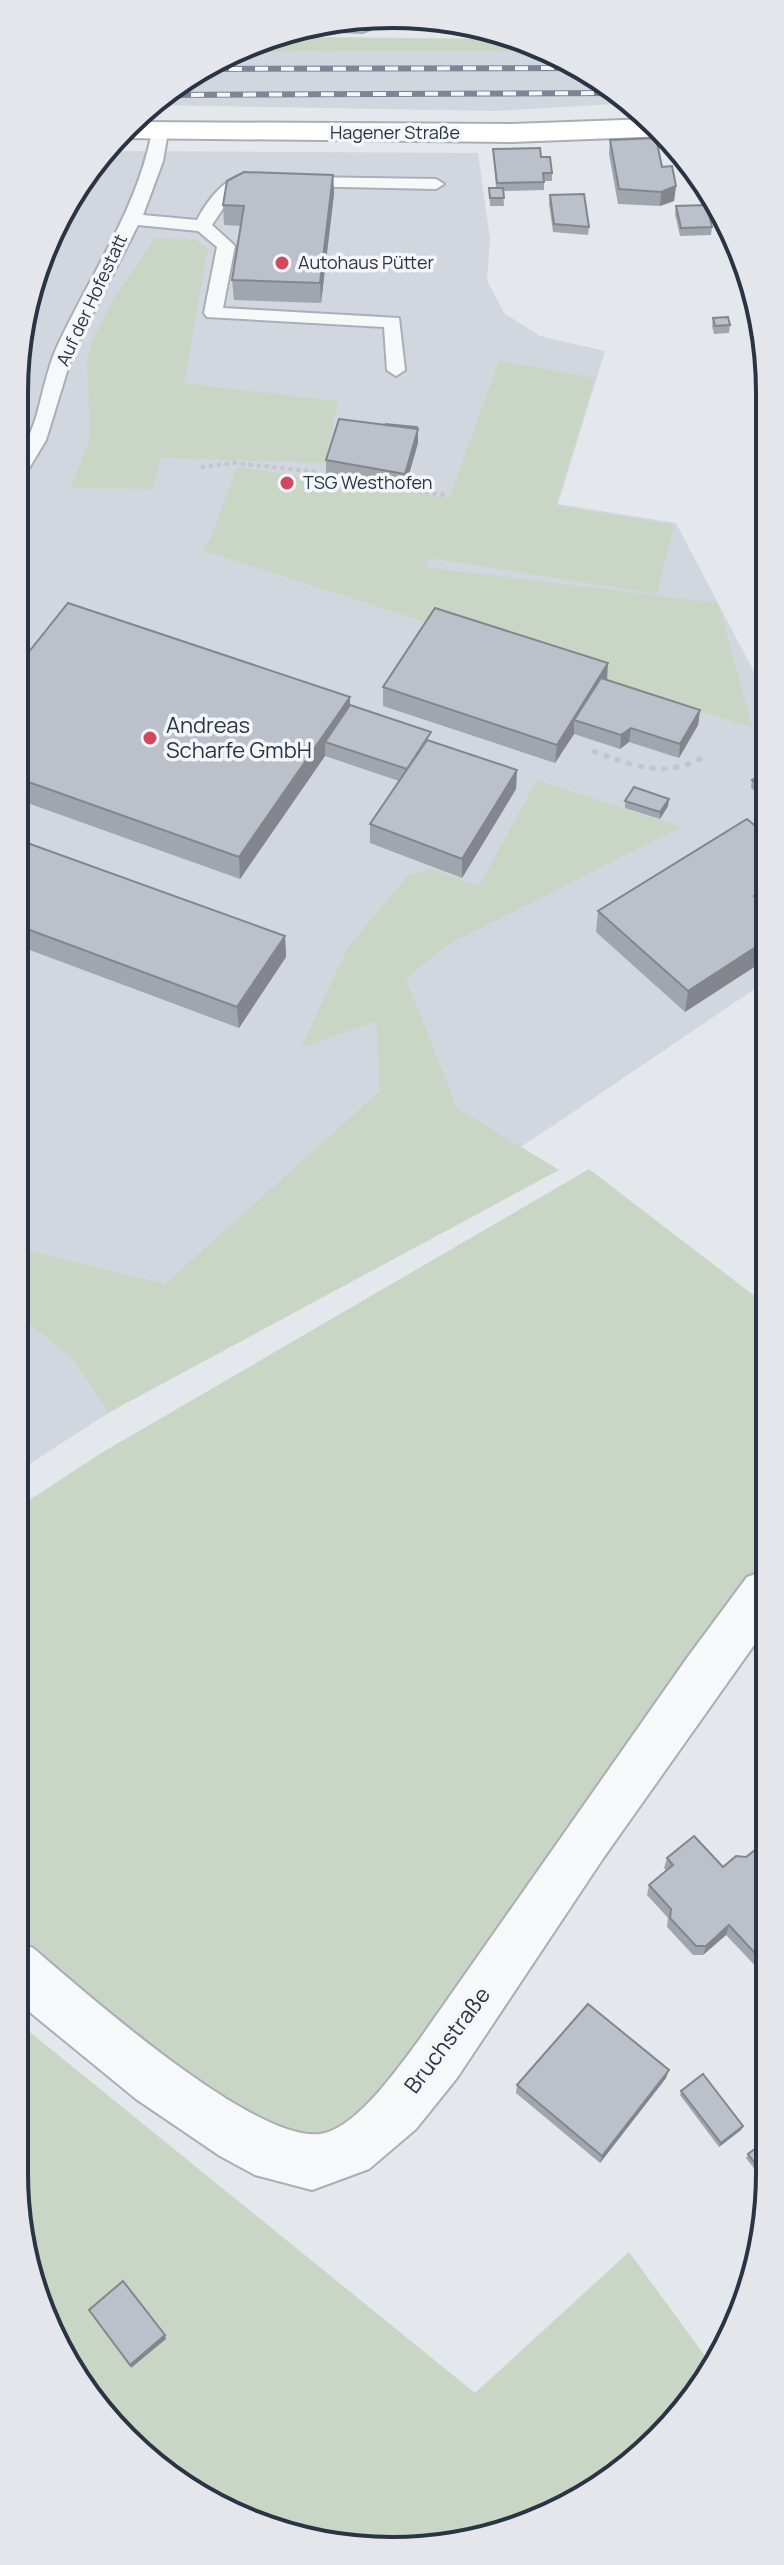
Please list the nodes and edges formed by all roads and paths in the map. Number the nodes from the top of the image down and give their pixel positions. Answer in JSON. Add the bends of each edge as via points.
{"nodes":[{"id":1,"x":643,"y":129,"type":"edge"},
{"id":2,"x":139,"y":131,"type":"edge"},
{"id":3,"x":160,"y":132,"type":"junction"},
{"id":4,"x":436,"y":184,"type":"dead end"},
{"id":5,"x":131,"y":219,"type":"junction"},
{"id":6,"x":203,"y":226,"type":"junction"},
{"id":7,"x":396,"y":370,"type":"dead end"},
{"id":8,"x":28,"y":454,"type":"edge"},
{"id":9,"x":201,"y":467,"type":"dead end"},
{"id":10,"x":445,"y":495,"type":"dead end"},
{"id":11,"x":592,"y":751,"type":"edge"},
{"id":12,"x":705,"y":756,"type":"dead end"},
{"id":13,"x":756,"y":1603,"type":"edge"},
{"id":14,"x":28,"y":1977,"type":"edge"}],
"edges":[{"from":1,"to":3,"type":"main road","name":"Hagener Straße"},
{"from":2,"to":3,"type":"main road","name":"Hagener Straße"},
{"from":3,"to":5,"type":"lane","name":"Auf der Hofestatt","via":[[157,156]]},
{"from":4,"to":6,"type":"lane","via":[[243,181],[215,198]]},
{"from":5,"to":6,"type":"lane"},
{"from":5,"to":8,"type":"lane","name":"Auf der Hofestatt","via":[[63,353],[41,433]]},
{"from":6,"to":7,"type":"lane","via":[[226,246],[213,313],[393,322]]},
{"from":9,"to":10,"type":"path","via":[[234,463],[317,472],[315,476]]},
{"from":11,"to":12,"type":"path","via":[[658,773],[686,769]]},
{"from":13,"to":14,"type":"street","name":"Bruchstraße","via":[[438,2059],[373,2134],[338,2158],[303,2163],[235,2136]]}]}
